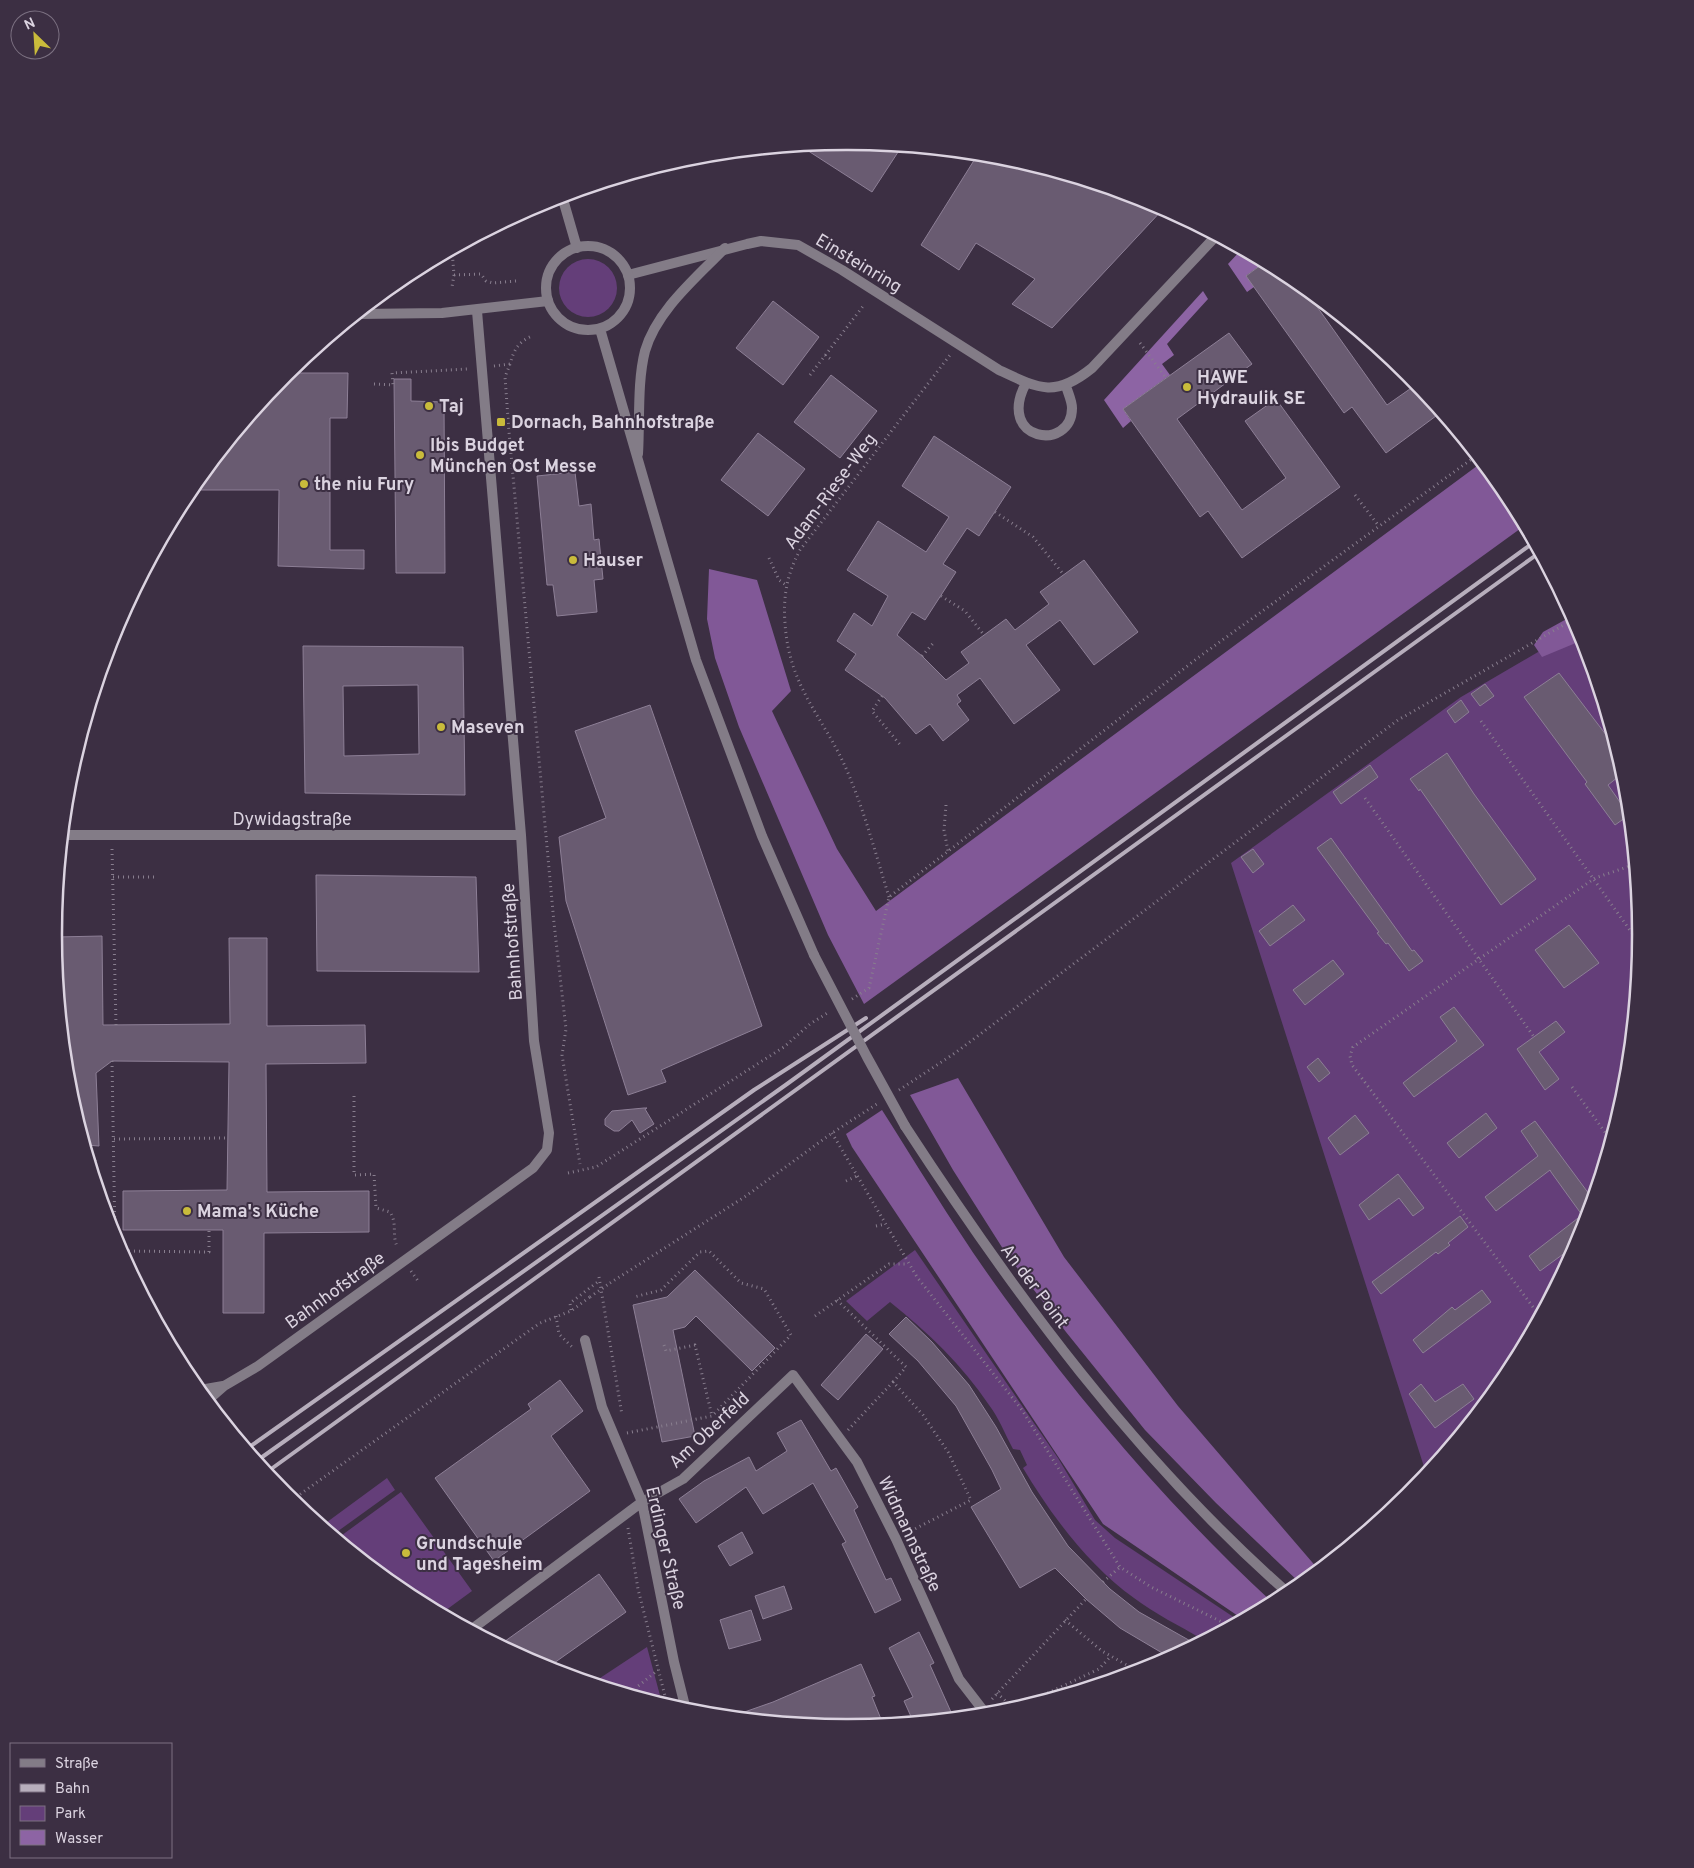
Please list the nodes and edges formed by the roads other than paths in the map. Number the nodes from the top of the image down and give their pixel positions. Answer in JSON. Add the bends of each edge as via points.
{"nodes":[{"id":1,"x":564,"y":203,"type":"edge"},
{"id":2,"x":1212,"y":240,"type":"edge"},
{"id":3,"x":577,"y":248,"type":"junction"},
{"id":4,"x":725,"y":248,"type":"junction"},
{"id":5,"x":628,"y":275,"type":"junction"},
{"id":6,"x":548,"y":301,"type":"junction"},
{"id":7,"x":477,"y":311,"type":"junction"},
{"id":8,"x":367,"y":314,"type":"edge"},
{"id":9,"x":600,"y":329,"type":"junction"},
{"id":10,"x":1026,"y":383,"type":"junction"},
{"id":11,"x":1066,"y":386,"type":"junction"},
{"id":12,"x":638,"y":463,"type":"junction"},
{"id":13,"x":69,"y":835,"type":"edge"},
{"id":14,"x":521,"y":835,"type":"junction"},
{"id":15,"x":585,"y":1340,"type":"dead end"},
{"id":16,"x":793,"y":1375,"type":"joint"},
{"id":17,"x":224,"y":1386,"type":"junction"},
{"id":18,"x":208,"y":1389,"type":"edge"},
{"id":19,"x":213,"y":1395,"type":"edge"},
{"id":20,"x":642,"y":1502,"type":"junction"},
{"id":21,"x":1281,"y":1587,"type":"edge"},
{"id":22,"x":477,"y":1625,"type":"edge"},
{"id":23,"x":684,"y":1701,"type":"edge"},
{"id":24,"x":980,"y":1706,"type":"edge"}],
"edges":[{"from":1,"to":3,"type":"street"},
{"from":2,"to":11,"type":"street","via":[[1092,368]]},
{"from":3,"to":5,"type":"street","via":[[593,246],[608,251],[617,257]]},
{"from":3,"to":6,"type":"street","via":[[562,256],[551,268],[547,279]]},
{"from":4,"to":5,"type":"street","name":"Einsteinring"},
{"from":4,"to":10,"type":"street","name":"Einsteinring","via":[[761,241],[798,246],[999,370]]},
{"from":4,"to":12,"type":"street","via":[[664,314],[646,350],[641,372]]},
{"from":5,"to":9,"type":"street","via":[[630,298],[626,308],[614,321]]},
{"from":6,"to":7,"type":"street"},
{"from":6,"to":9,"type":"street","via":[[559,319],[568,326],[578,330]]},
{"from":7,"to":8,"type":"street"},
{"from":7,"to":14,"type":"street","name":"Bahnhofstraße"},
{"from":9,"to":12,"type":"street","name":"An der Point"},
{"from":10,"to":11,"type":"street","name":"Einsteinring","via":[[1052,389]]},
{"from":10,"to":11,"type":"street","via":[[1018,402],[1019,416],[1026,429],[1046,436],[1060,431],[1069,421],[1072,406]]},
{"from":12,"to":21,"type":"street","name":"An der Point","bridge":true,"via":[[696,660],[762,836],[814,955],[905,1126],[1002,1271],[1086,1379],[1160,1466]]},
{"from":13,"to":14,"type":"street","name":"Dywidagstraße"},
{"from":14,"to":17,"type":"street","name":"Bahnhofstraße","via":[[534,1040],[549,1133],[546,1150],[533,1168],[258,1366]]},
{"from":15,"to":20,"type":"street","name":"Erdinger Straße","via":[[602,1407]]},
{"from":16,"to":20,"type":"street","name":"Am Oberfeld","via":[[683,1479]]},
{"from":16,"to":24,"type":"street","name":"Widmannstraße","via":[[857,1462],[896,1539],[959,1679]]},
{"from":17,"to":18,"type":"street"},
{"from":17,"to":19,"type":"street","name":"Bahnhofstraße"},
{"from":20,"to":22,"type":"street","name":"Am Oberfeld"},
{"from":20,"to":23,"type":"street","name":"Erdinger Straße"}]}
